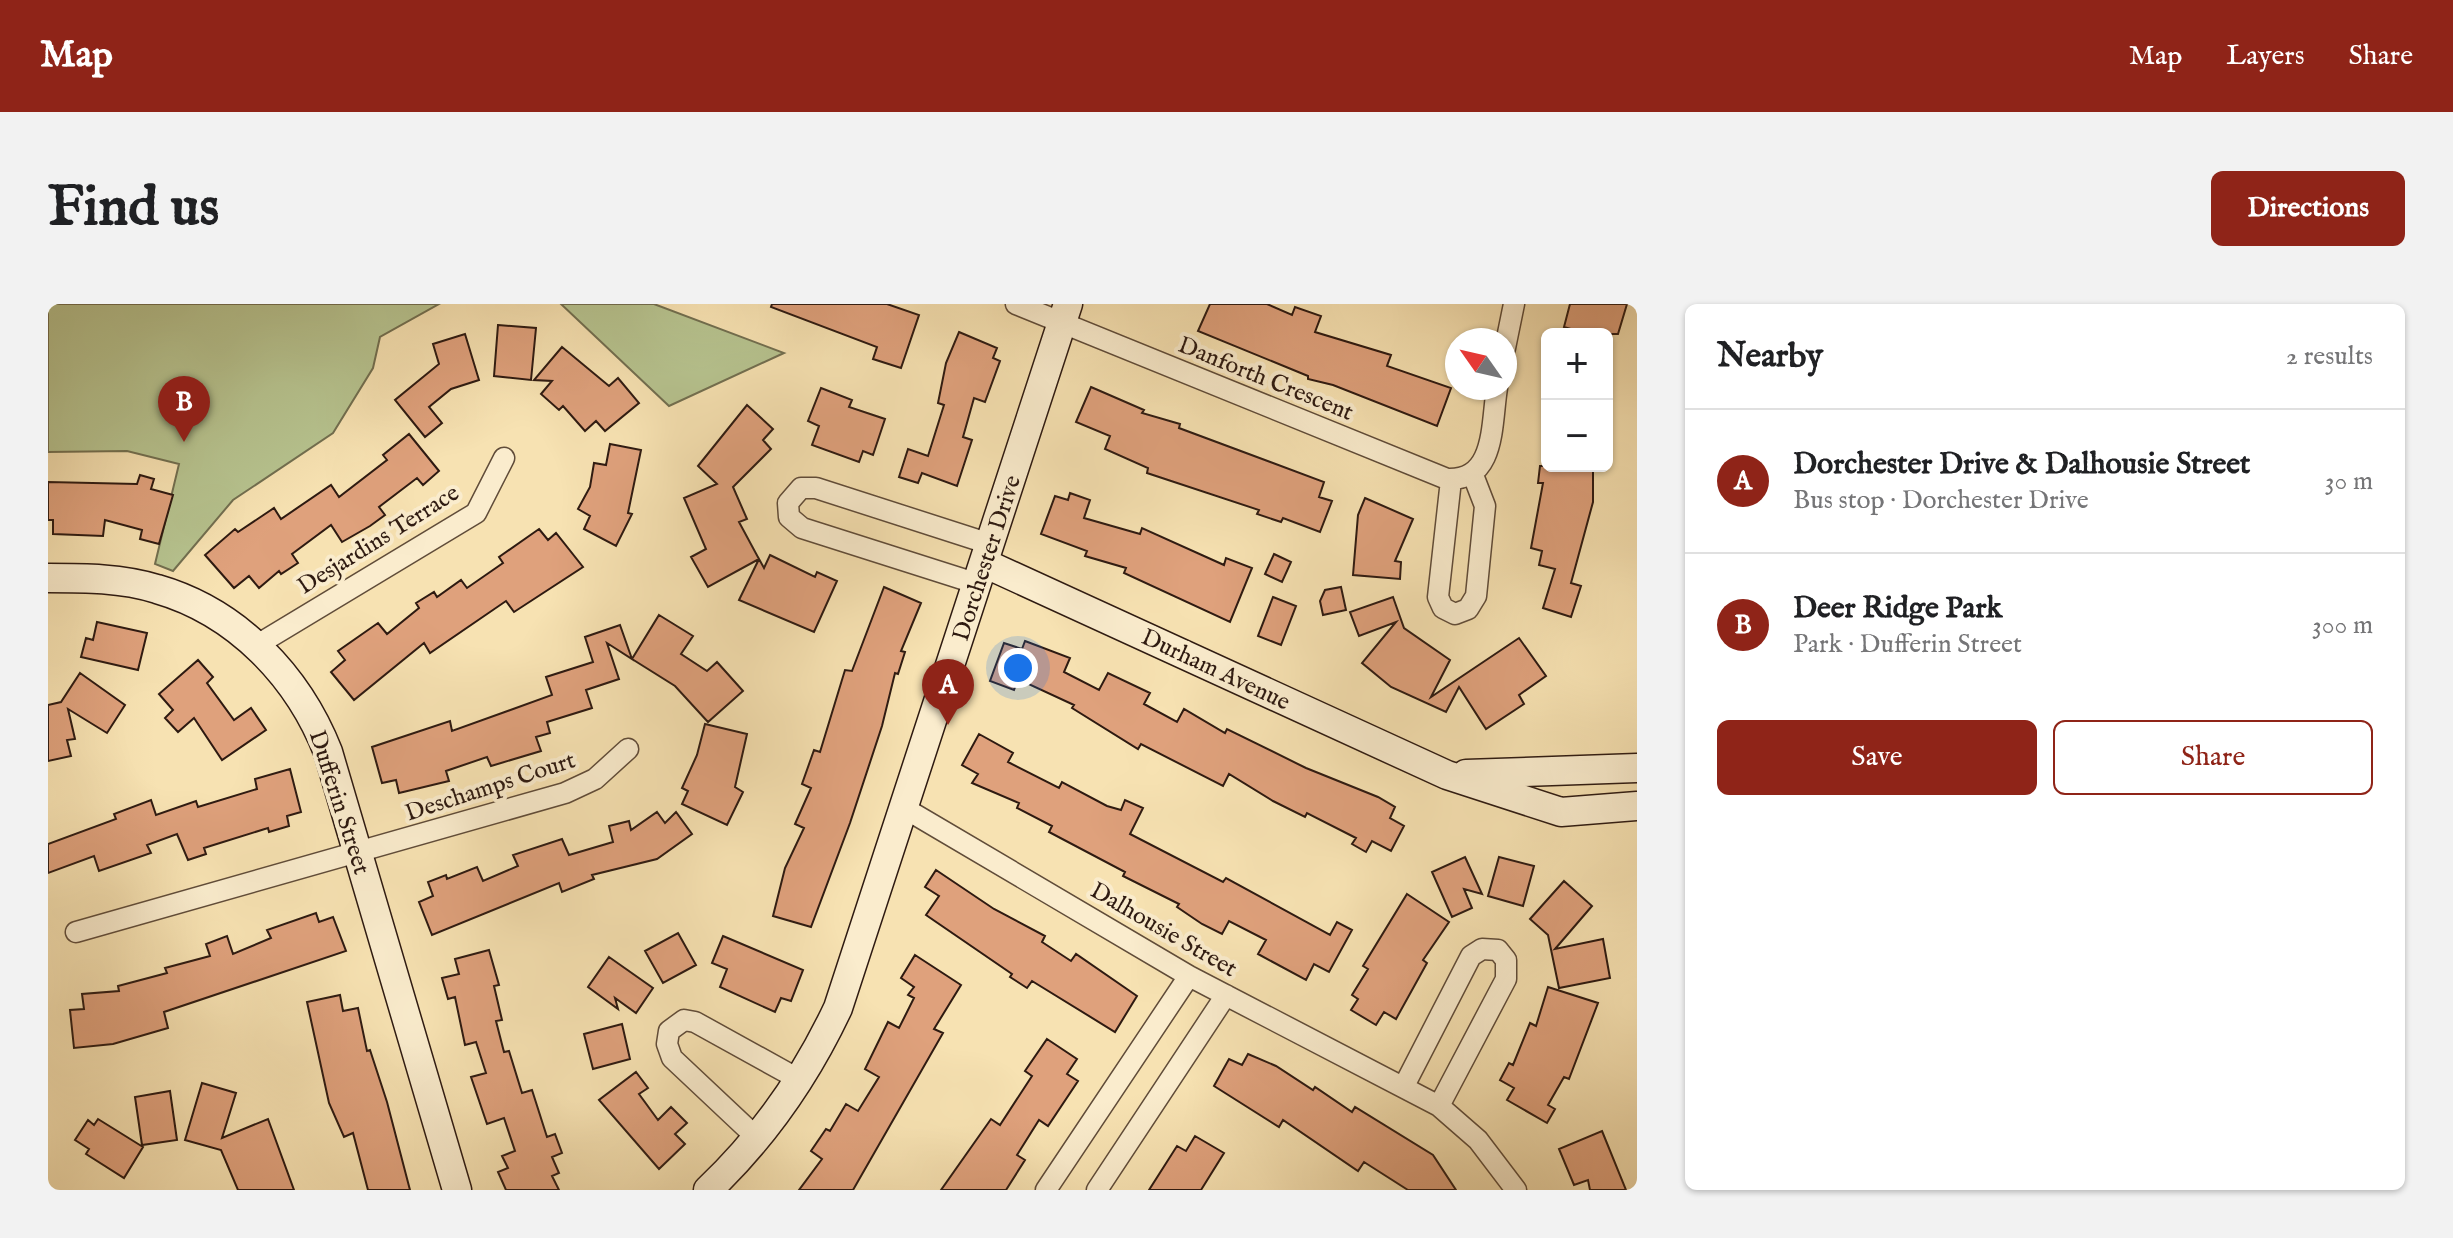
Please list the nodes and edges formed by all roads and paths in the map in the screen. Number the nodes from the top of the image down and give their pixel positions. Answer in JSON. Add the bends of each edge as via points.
{"nodes":[{"id":1,"x":1016,"y":304,"type":"edge"},
{"id":2,"x":1514,"y":304,"type":"edge"},
{"id":3,"x":1064,"y":314,"type":"edge"},
{"id":4,"x":1509,"y":328,"type":"edge"},
{"id":5,"x":1495,"y":400,"type":"edge"},
{"id":6,"x":504,"y":458,"type":"dead end"},
{"id":7,"x":1473,"y":475,"type":"junction"},
{"id":8,"x":1451,"y":480,"type":"junction"},
{"id":9,"x":984,"y":564,"type":"junction"},
{"id":10,"x":48,"y":578,"type":"edge"},
{"id":11,"x":257,"y":645,"type":"junction"},
{"id":12,"x":628,"y":749,"type":"dead end"},
{"id":13,"x":1637,"y":768,"type":"edge"},
{"id":14,"x":1447,"y":775,"type":"junction"},
{"id":15,"x":1637,"y":806,"type":"edge"},
{"id":16,"x":904,"y":808,"type":"junction"},
{"id":17,"x":357,"y":855,"type":"junction"},
{"id":18,"x":76,"y":932,"type":"dead end"},
{"id":19,"x":1189,"y":976,"type":"junction"},
{"id":20,"x":1226,"y":995,"type":"junction"},
{"id":21,"x":800,"y":1080,"type":"junction"},
{"id":22,"x":1404,"y":1086,"type":"junction"},
{"id":23,"x":1439,"y":1106,"type":"junction"},
{"id":24,"x":757,"y":1138,"type":"junction"},
{"id":25,"x":457,"y":1190,"type":"edge"},
{"id":26,"x":708,"y":1190,"type":"edge"},
{"id":27,"x":1046,"y":1190,"type":"edge"},
{"id":28,"x":1097,"y":1190,"type":"edge"},
{"id":29,"x":1516,"y":1190,"type":"edge"}],
"edges":[{"from":1,"to":3,"type":"street","name":"Danforth Crescent"},
{"from":2,"to":4,"type":"street"},
{"from":3,"to":8,"type":"street","name":"Danforth Crescent"},
{"from":3,"to":9,"type":"street","name":"Dorchester Drive"},
{"from":5,"to":7,"type":"street","via":[[1488,453]]},
{"from":6,"to":11,"type":"street","name":"Desjardins Terrace","via":[[476,513]]},
{"from":7,"to":8,"type":"street"},
{"from":7,"to":8,"type":"street","via":[[1485,506],[1476,596],[1468,609],[1455,614],[1443,608],[1438,597]]},
{"from":9,"to":9,"type":"street","via":[[816,488],[801,488],[788,503],[789,517],[802,528]]},
{"from":9,"to":14,"type":"street","name":"Durham Avenue"},
{"from":9,"to":16,"type":"street","name":"Dorchester Drive"},
{"from":10,"to":11,"type":"street","name":"Dufferin Street","via":[[158,589],[212,614]]},
{"from":11,"to":17,"type":"street","name":"Dufferin Street","via":[[313,718]]},
{"from":12,"to":17,"type":"street","name":"Deschamps Court","via":[[577,788]]},
{"from":13,"to":14,"type":"street","name":"Durham Avenue"},
{"from":14,"to":15,"type":"street","name":"Durham Avenue","via":[[1561,812]]},
{"from":16,"to":19,"type":"street","name":"Dalhousie Street"},
{"from":16,"to":21,"type":"street","name":"Dorchester Drive","via":[[848,982]]},
{"from":17,"to":18,"type":"street","name":"Deschamps Court"},
{"from":17,"to":25,"type":"street","name":"Dufferin Street"},
{"from":19,"to":20,"type":"street","name":"Dalhousie Street"},
{"from":19,"to":27,"type":"street"},
{"from":20,"to":22,"type":"street","name":"Dalhousie Street"},
{"from":20,"to":28,"type":"street"},
{"from":21,"to":24,"type":"street","name":"Dorchester Drive"},
{"from":21,"to":24,"type":"street","via":[[695,1022],[684,1020],[669,1031],[672,1058]]},
{"from":22,"to":23,"type":"street","name":"Dalhousie Street"},
{"from":22,"to":23,"type":"street","via":[[1471,956],[1482,949],[1498,950],[1506,960],[1506,979]]},
{"from":23,"to":29,"type":"street","name":"Dalhousie Street","via":[[1478,1140]]},
{"from":24,"to":26,"type":"street","name":"Dorchester Drive"}]}
